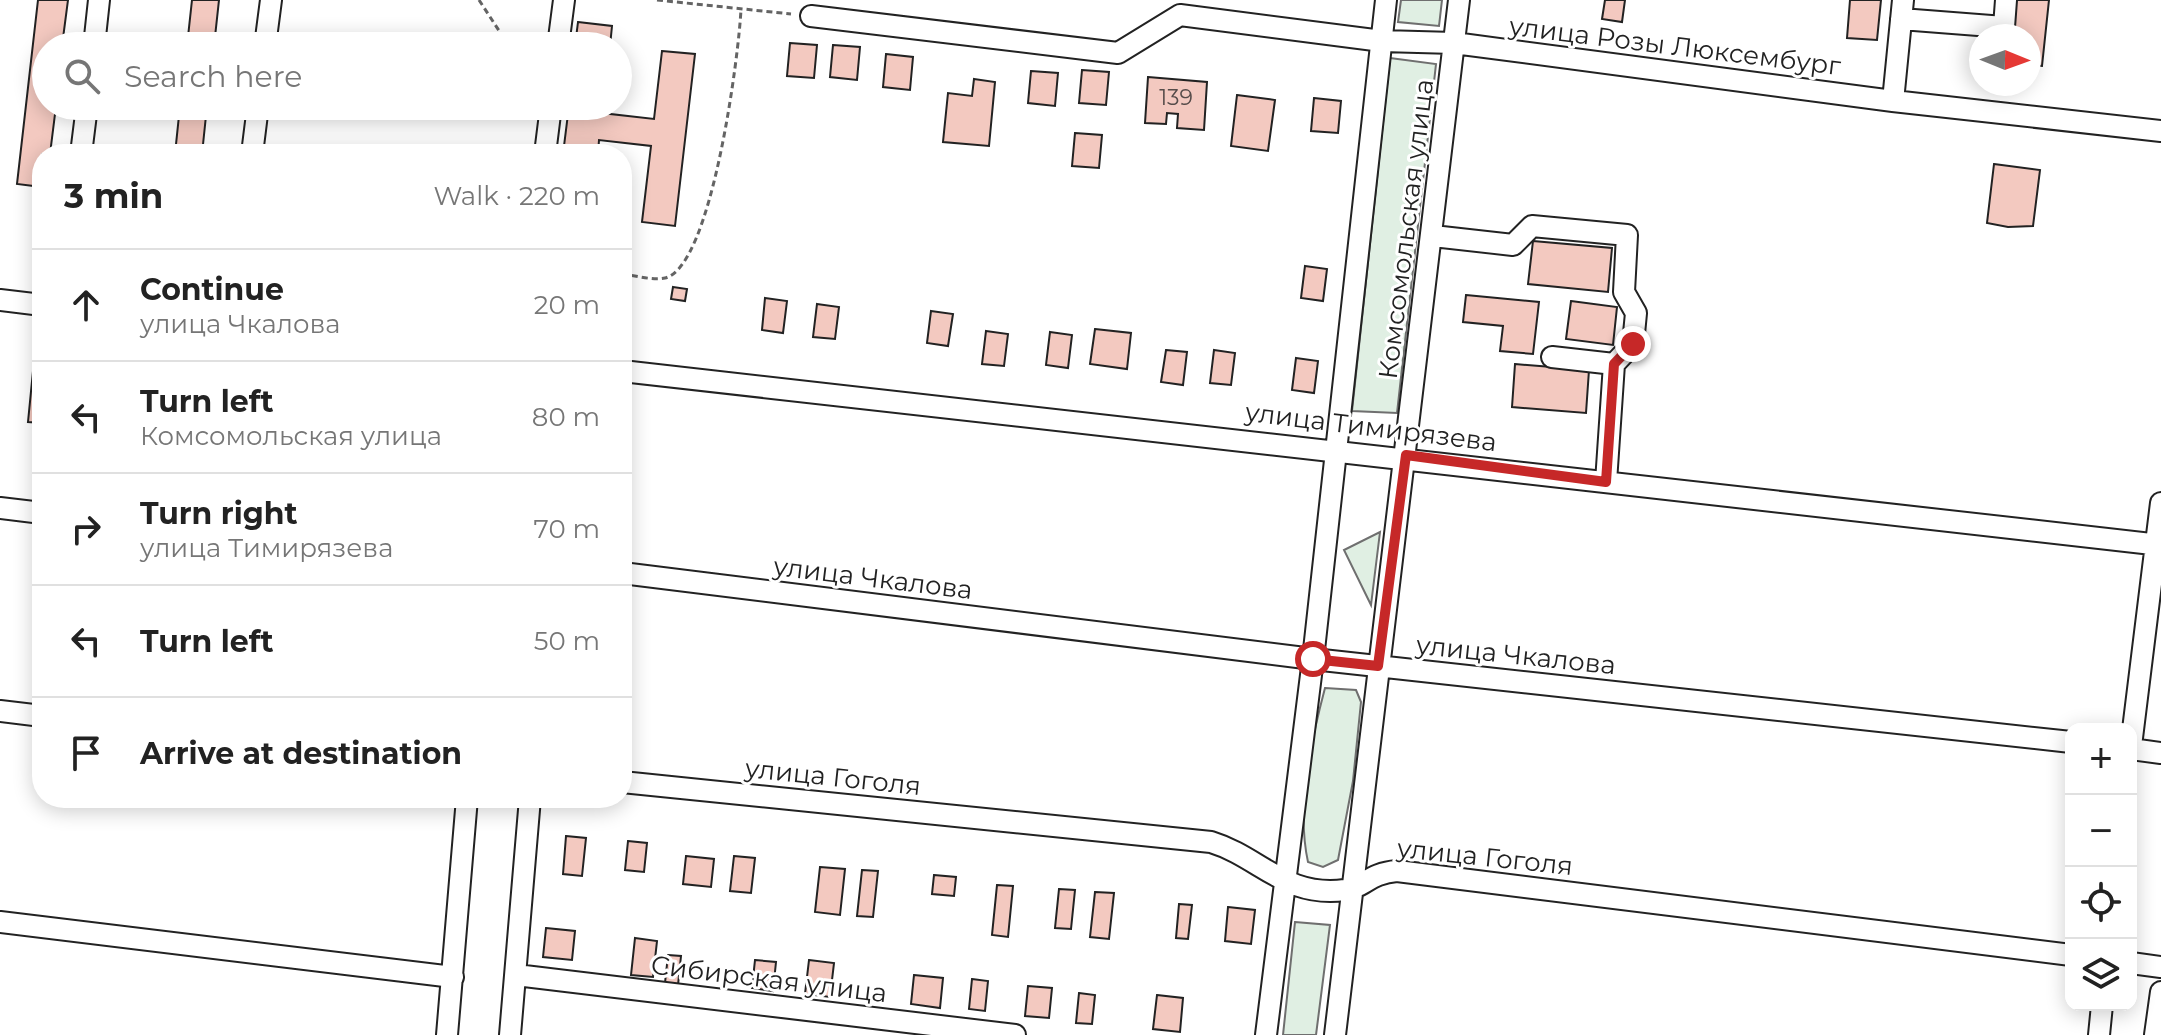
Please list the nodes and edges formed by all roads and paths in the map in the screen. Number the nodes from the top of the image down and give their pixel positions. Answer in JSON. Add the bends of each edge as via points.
{"nodes":[{"id":1,"x":99,"y":0,"type":"edge"},
{"id":2,"x":271,"y":0,"type":"edge"},
{"id":3,"x":479,"y":0,"type":"edge"},
{"id":4,"x":564,"y":0,"type":"edge"},
{"id":5,"x":657,"y":0,"type":"edge"},
{"id":6,"x":1386,"y":0,"type":"edge"},
{"id":7,"x":1459,"y":0,"type":"edge"},
{"id":8,"x":2006,"y":0,"type":"edge"},
{"id":9,"x":741,"y":9,"type":"junction"},
{"id":10,"x":1902,"y":9,"type":"edge"},
{"id":11,"x":811,"y":16,"type":"joint"},
{"id":12,"x":96,"y":32,"type":"edge"},
{"id":13,"x":267,"y":32,"type":"edge"},
{"id":14,"x":500,"y":32,"type":"edge"},
{"id":15,"x":560,"y":32,"type":"edge"},
{"id":16,"x":1382,"y":41,"type":"junction"},
{"id":17,"x":1454,"y":43,"type":"junction"},
{"id":18,"x":1893,"y":101,"type":"junction"},
{"id":19,"x":85,"y":120,"type":"edge"},
{"id":20,"x":256,"y":120,"type":"edge"},
{"id":21,"x":549,"y":120,"type":"edge"},
{"id":22,"x":2161,"y":131,"type":"edge"},
{"id":23,"x":82,"y":144,"type":"edge"},
{"id":24,"x":253,"y":144,"type":"edge"},
{"id":25,"x":546,"y":144,"type":"edge"},
{"id":26,"x":1433,"y":236,"type":"junction"},
{"id":27,"x":632,"y":275,"type":"edge"},
{"id":28,"x":0,"y":300,"type":"edge"},
{"id":29,"x":32,"y":304,"type":"edge"},
{"id":30,"x":1552,"y":357,"type":"dead end"},
{"id":31,"x":1614,"y":364,"type":"junction"},
{"id":32,"x":632,"y":372,"type":"edge"},
{"id":33,"x":1336,"y":448,"type":"junction"},
{"id":34,"x":1406,"y":455,"type":"junction"},
{"id":35,"x":1606,"y":482,"type":"junction"},
{"id":36,"x":2161,"y":503,"type":"edge"},
{"id":37,"x":0,"y":508,"type":"edge"},
{"id":38,"x":32,"y":512,"type":"edge"},
{"id":39,"x":2158,"y":544,"type":"edge"},
{"id":40,"x":632,"y":574,"type":"edge"},
{"id":41,"x":1313,"y":659,"type":"junction"},
{"id":42,"x":1378,"y":666,"type":"junction"},
{"id":43,"x":0,"y":711,"type":"edge"},
{"id":44,"x":32,"y":715,"type":"edge"},
{"id":45,"x":2134,"y":723,"type":"edge"},
{"id":46,"x":2065,"y":741,"type":"edge"},
{"id":47,"x":2137,"y":749,"type":"edge"},
{"id":48,"x":2161,"y":753,"type":"edge"},
{"id":49,"x":632,"y":783,"type":"edge"},
{"id":50,"x":466,"y":808,"type":"edge"},
{"id":51,"x":529,"y":808,"type":"edge"},
{"id":52,"x":1284,"y":882,"type":"junction"},
{"id":53,"x":1349,"y":890,"type":"junction"},
{"id":54,"x":0,"y":922,"type":"edge"},
{"id":55,"x":2065,"y":954,"type":"edge"},
{"id":56,"x":2137,"y":964,"type":"edge"},
{"id":57,"x":2161,"y":967,"type":"edge"},
{"id":58,"x":516,"y":975,"type":"junction"},
{"id":59,"x":453,"y":977,"type":"junction"},
{"id":60,"x":2161,"y":992,"type":"edge"},
{"id":61,"x":2101,"y":1011,"type":"edge"},
{"id":62,"x":447,"y":1035,"type":"edge"},
{"id":63,"x":510,"y":1035,"type":"edge"},
{"id":64,"x":1015,"y":1035,"type":"edge"},
{"id":65,"x":1266,"y":1035,"type":"edge"},
{"id":66,"x":1335,"y":1035,"type":"edge"},
{"id":67,"x":2099,"y":1035,"type":"edge"},
{"id":68,"x":2155,"y":1035,"type":"edge"}],
"edges":[{"from":1,"to":12,"type":"street"},
{"from":2,"to":13,"type":"street"},
{"from":3,"to":14,"type":"path"},
{"from":4,"to":15,"type":"street"},
{"from":5,"to":9,"type":"path"},
{"from":6,"to":16,"type":"street","name":"Комсомольская улица"},
{"from":7,"to":17,"type":"street","name":"Комсомольская улица"},
{"from":8,"to":10,"type":"street","via":[[2004,27]]},
{"from":9,"to":11,"type":"path"},
{"from":9,"to":27,"type":"path","via":[[714,182],[689,254],[683,267],[665,278]]},
{"from":10,"to":18,"type":"street"},
{"from":11,"to":16,"type":"street","name":"улица Розы Люксембург","via":[[1118,53],[1180,15]]},
{"from":16,"to":17,"type":"street","name":"улица Розы Люксембург"},
{"from":16,"to":33,"type":"street","name":"Комсомольская улица"},
{"from":17,"to":18,"type":"street","name":"улица Розы Люксембург"},
{"from":17,"to":26,"type":"street","name":"Комсомольская улица"},
{"from":18,"to":22,"type":"street","name":"улица Розы Люксембург"},
{"from":19,"to":23,"type":"street"},
{"from":20,"to":24,"type":"street"},
{"from":21,"to":25,"type":"street"},
{"from":26,"to":31,"type":"street","via":[[1513,245],[1532,226],[1627,235],[1624,292],[1636,313],[1633,344]]},
{"from":26,"to":34,"type":"street","name":"Комсомольская улица"},
{"from":28,"to":29,"type":"street"},
{"from":30,"to":31,"type":"street"},
{"from":31,"to":35,"type":"street"},
{"from":32,"to":33,"type":"street","name":"улица Тимирязева"},
{"from":33,"to":34,"type":"street","name":"улица Тимирязева"},
{"from":33,"to":41,"type":"street","name":"Комсомольская улица"},
{"from":34,"to":35,"type":"street","name":"улица Тимирязева"},
{"from":34,"to":42,"type":"street","name":"Комсомольская улица"},
{"from":35,"to":39,"type":"street","name":"улица Тимирязева"},
{"from":36,"to":39,"type":"street"},
{"from":37,"to":38,"type":"street"},
{"from":39,"to":45,"type":"street"},
{"from":40,"to":41,"type":"street","name":"улица Чкалова"},
{"from":41,"to":42,"type":"street","name":"улица Чкалова"},
{"from":41,"to":52,"type":"street","name":"Комсомольская улица"},
{"from":42,"to":46,"type":"street","name":"улица Чкалова"},
{"from":42,"to":53,"type":"street","name":"Комсомольская улица"},
{"from":43,"to":44,"type":"street"},
{"from":47,"to":48,"type":"street"},
{"from":49,"to":52,"type":"street","name":"улица Гоголя","via":[[1193,839],[1238,852]]},
{"from":50,"to":59,"type":"street"},
{"from":51,"to":58,"type":"street"},
{"from":52,"to":53,"type":"street","name":"улица Гоголя"},
{"from":52,"to":65,"type":"street","name":"Комсомольская улица"},
{"from":53,"to":55,"type":"street","name":"улица Гоголя","via":[[1373,874],[1397,871]]},
{"from":53,"to":66,"type":"street","name":"Комсомольская улица"},
{"from":54,"to":59,"type":"street"},
{"from":56,"to":57,"type":"street"},
{"from":58,"to":63,"type":"street"},
{"from":58,"to":64,"type":"street","name":"Сибирская улица"},
{"from":59,"to":62,"type":"street"},
{"from":60,"to":68,"type":"street"},
{"from":61,"to":67,"type":"street"}]}
